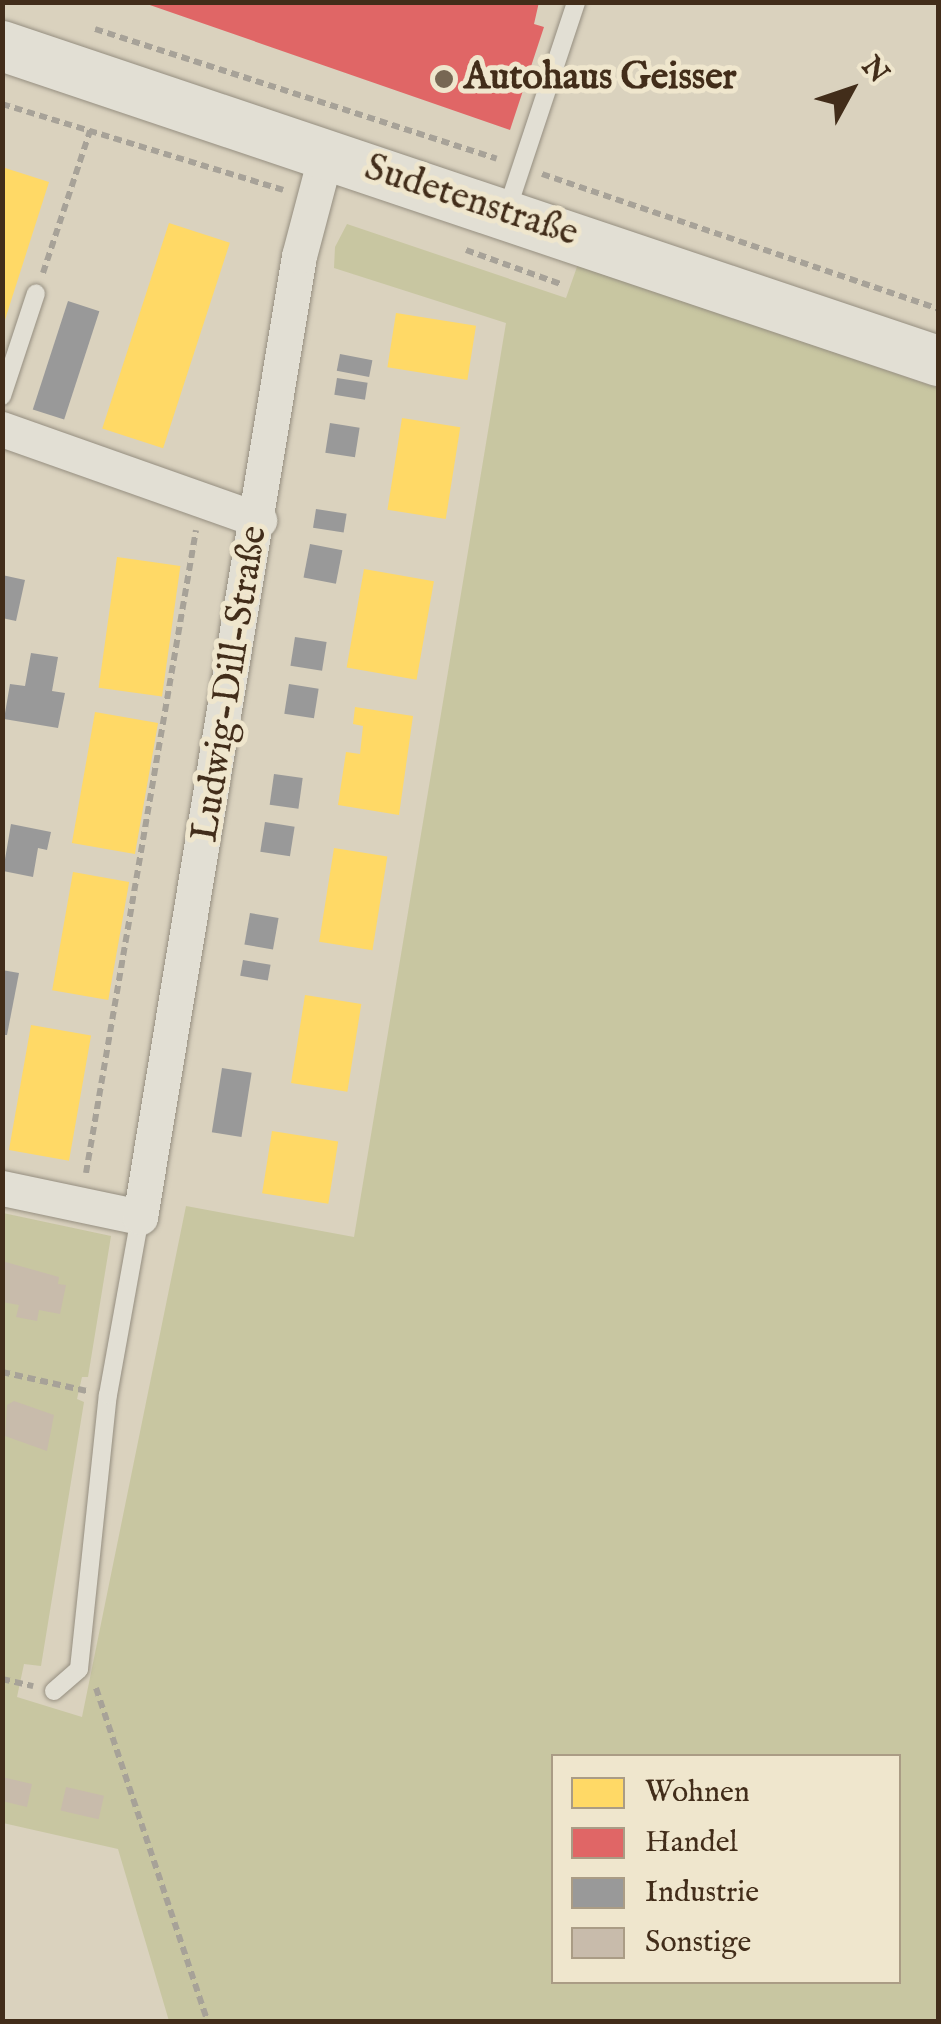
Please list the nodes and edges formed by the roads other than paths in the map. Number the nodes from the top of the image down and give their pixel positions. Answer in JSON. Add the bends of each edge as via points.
{"nodes":[{"id":1,"x":576,"y":2,"type":"edge"},
{"id":2,"x":2,"y":46,"type":"edge"},
{"id":3,"x":320,"y":176,"type":"junction"},
{"id":4,"x":506,"y":213,"type":"junction"},
{"id":5,"x":36,"y":293,"type":"road end"},
{"id":6,"x":938,"y":361,"type":"edge"},
{"id":7,"x":2,"y":396,"type":"edge"},
{"id":8,"x":2,"y":429,"type":"edge"},
{"id":9,"x":259,"y":520,"type":"junction"},
{"id":10,"x":2,"y":1188,"type":"edge"},
{"id":11,"x":140,"y":1216,"type":"junction"},
{"id":12,"x":54,"y":1690,"type":"dead end"}],
"edges":[{"from":1,"to":4,"type":"lane"},
{"from":2,"to":3,"type":"main road","name":"Sudetenstraße"},
{"from":3,"to":4,"type":"main road","name":"Sudetenstraße"},
{"from":3,"to":9,"type":"street","name":"Ludwig-Dill-Straße","via":[[299,256]]},
{"from":4,"to":6,"type":"main road","name":"Sudetenstraße"},
{"from":5,"to":7,"type":"lane"},
{"from":8,"to":9,"type":"street"},
{"from":9,"to":11,"type":"street","name":"Ludwig-Dill-Straße"},
{"from":10,"to":11,"type":"street"},
{"from":11,"to":12,"type":"lane","via":[[108,1395],[79,1669]]}]}
